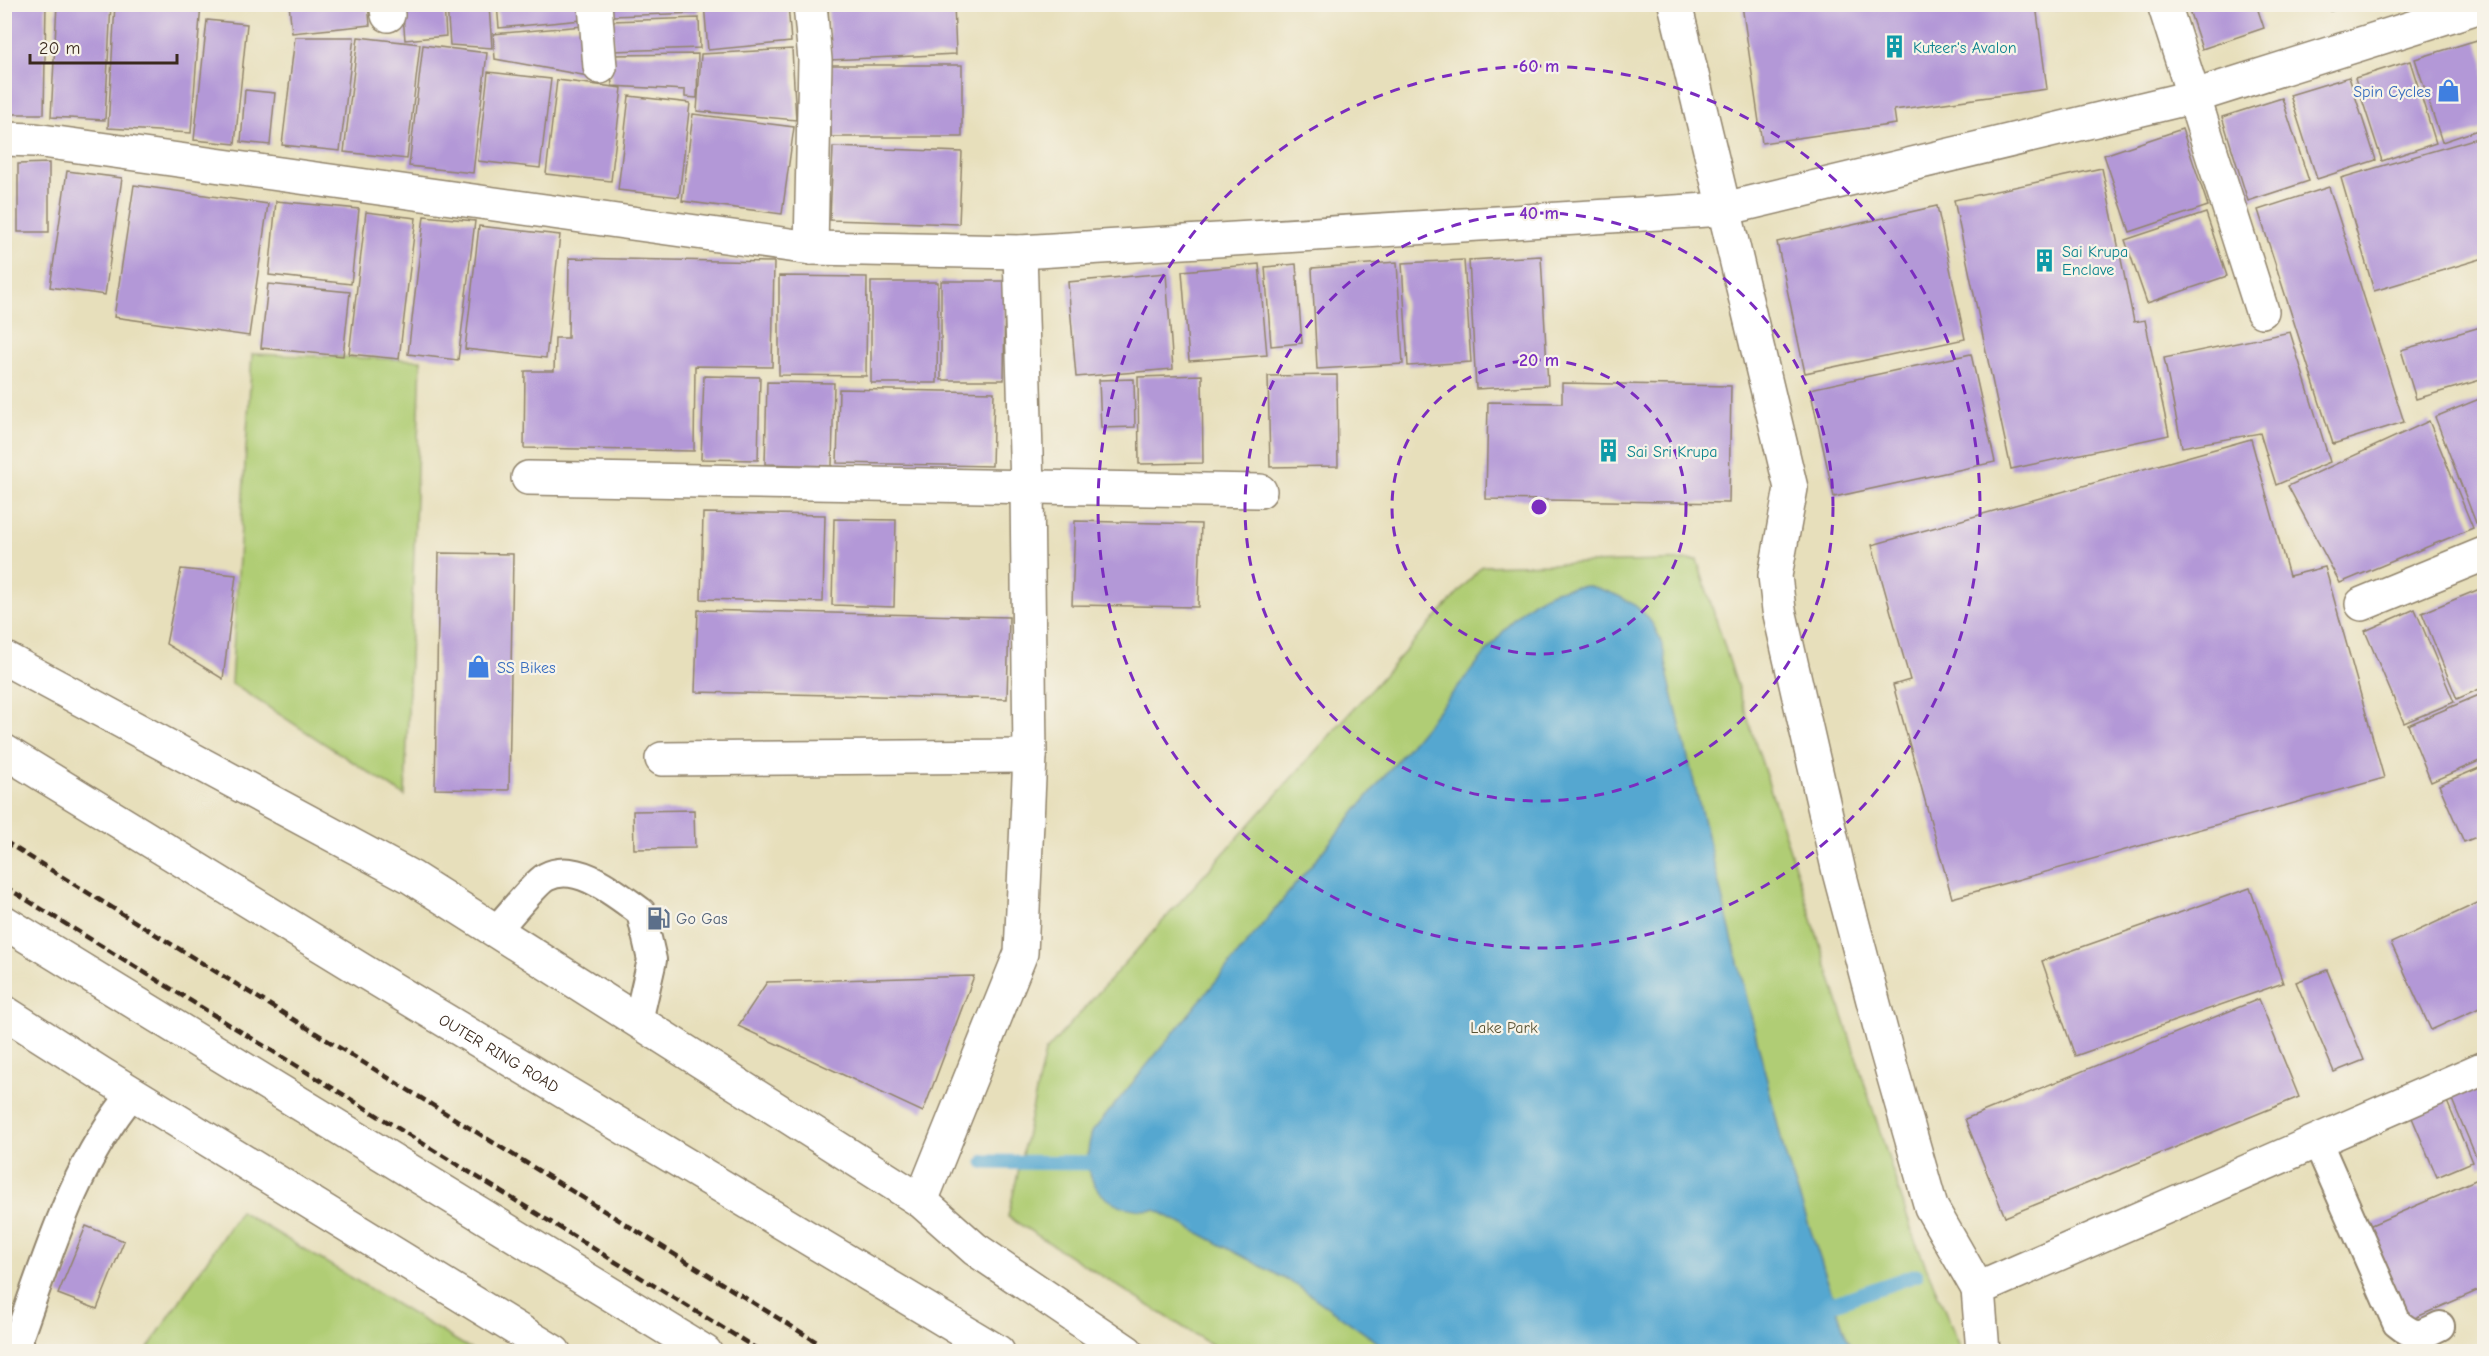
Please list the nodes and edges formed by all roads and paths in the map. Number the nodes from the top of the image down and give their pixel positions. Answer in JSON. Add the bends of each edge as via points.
{"nodes":[{"id":1,"x":596,"y":4,"type":"edge"},
{"id":2,"x":810,"y":4,"type":"edge"},
{"id":3,"x":1675,"y":4,"type":"edge"},
{"id":4,"x":2164,"y":4,"type":"edge"},
{"id":5,"x":2484,"y":5,"type":"edge"},
{"id":6,"x":600,"y":67,"type":"dead end"},
{"id":7,"x":2192,"y":97,"type":"junction"},
{"id":8,"x":4,"y":139,"type":"edge"},
{"id":9,"x":1724,"y":209,"type":"junction"},
{"id":10,"x":811,"y":248,"type":"junction"},
{"id":11,"x":1020,"y":252,"type":"junction"},
{"id":12,"x":2262,"y":311,"type":"dead end"},
{"id":13,"x":528,"y":478,"type":"dead end"},
{"id":14,"x":1028,"y":487,"type":"junction"},
{"id":15,"x":1260,"y":491,"type":"dead end"},
{"id":16,"x":2484,"y":554,"type":"edge"},
{"id":17,"x":2362,"y":604,"type":"dead end"},
{"id":18,"x":4,"y":658,"type":"edge"},
{"id":19,"x":4,"y":751,"type":"edge"},
{"id":20,"x":1030,"y":756,"type":"junction"},
{"id":21,"x":662,"y":759,"type":"dead end"},
{"id":22,"x":4,"y":922,"type":"edge"},
{"id":23,"x":495,"y":931,"type":"junction"},
{"id":24,"x":4,"y":1012,"type":"edge"},
{"id":25,"x":638,"y":1021,"type":"junction"},
{"id":26,"x":2484,"y":1068,"type":"edge"},
{"id":27,"x":133,"y":1093,"type":"junction"},
{"id":28,"x":2317,"y":1141,"type":"junction"},
{"id":29,"x":921,"y":1201,"type":"junction"},
{"id":30,"x":1978,"y":1290,"type":"junction"},
{"id":31,"x":2440,"y":1326,"type":"dead end"},
{"id":32,"x":19,"y":1352,"type":"edge"},
{"id":33,"x":554,"y":1352,"type":"edge"},
{"id":34,"x":705,"y":1352,"type":"edge"},
{"id":35,"x":998,"y":1352,"type":"edge"},
{"id":36,"x":1127,"y":1352,"type":"edge"},
{"id":37,"x":1983,"y":1352,"type":"edge"}],
"edges":[{"from":1,"to":6,"type":"main road"},
{"from":2,"to":10,"type":"main road","via":[[814,60]]},
{"from":3,"to":9,"type":"main road"},
{"from":4,"to":7,"type":"main road"},
{"from":5,"to":7,"type":"main road"},
{"from":7,"to":9,"type":"main road"},
{"from":7,"to":12,"type":"main road"},
{"from":8,"to":10,"type":"main road","via":[[35,140]]},
{"from":9,"to":11,"type":"main road"},
{"from":9,"to":30,"type":"main road","via":[[1791,488],[1775,576],[1839,872],[1930,1207]]},
{"from":10,"to":11,"type":"main road"},
{"from":11,"to":14,"type":"main road"},
{"from":13,"to":14,"type":"main road"},
{"from":14,"to":15,"type":"main road"},
{"from":14,"to":20,"type":"main road"},
{"from":16,"to":17,"type":"main road"},
{"from":18,"to":23,"type":"main road","via":[[411,877]]},
{"from":19,"to":35,"type":"main road","name":"OUTER RING ROAD"},
{"from":20,"to":21,"type":"main road"},
{"from":20,"to":29,"type":"main road","via":[[1021,952]]},
{"from":22,"to":34,"type":"main road"},
{"from":23,"to":25,"type":"main road"},
{"from":23,"to":25,"type":"lane","via":[[546,877],[574,872],[600,884],[641,912],[652,960]]},
{"from":24,"to":27,"type":"main road"},
{"from":25,"to":29,"type":"main road"},
{"from":26,"to":28,"type":"main road"},
{"from":27,"to":32,"type":"lane","via":[[117,1113],[69,1196],[18,1336]]},
{"from":27,"to":33,"type":"main road"},
{"from":28,"to":30,"type":"main road"},
{"from":28,"to":31,"type":"lane","via":[[2397,1323],[2409,1334],[2422,1335]]},
{"from":29,"to":36,"type":"main road","via":[[975,1249]]},
{"from":30,"to":37,"type":"main road"}]}
